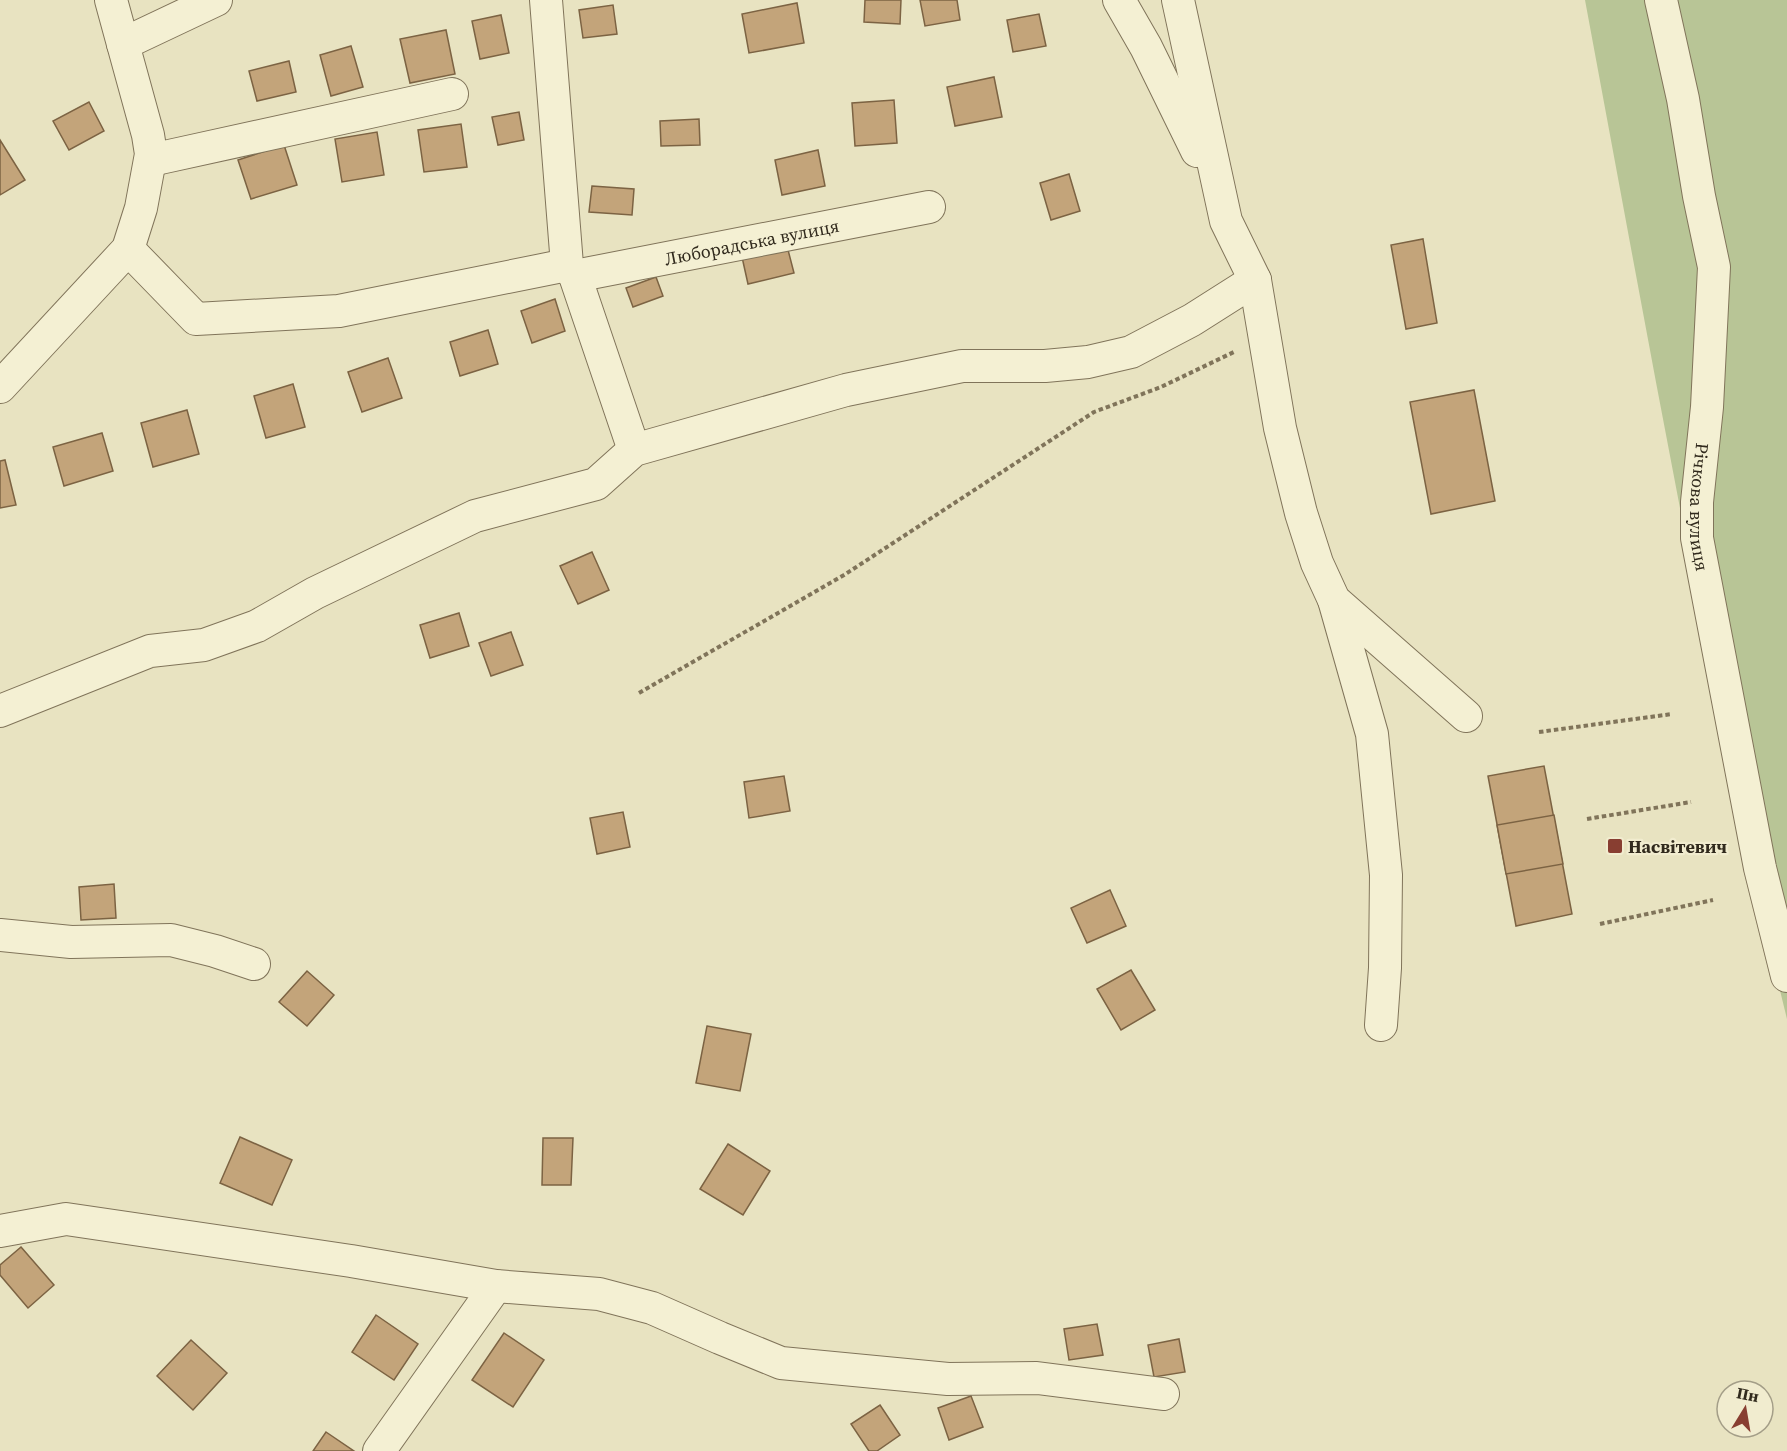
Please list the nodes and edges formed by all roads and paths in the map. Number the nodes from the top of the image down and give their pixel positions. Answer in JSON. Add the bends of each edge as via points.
{"nodes":[{"id":1,"x":111,"y":0,"type":"edge"},
{"id":2,"x":216,"y":0,"type":"edge"},
{"id":3,"x":546,"y":0,"type":"edge"},
{"id":4,"x":1119,"y":0,"type":"edge"},
{"id":5,"x":1178,"y":0,"type":"edge"},
{"id":6,"x":1661,"y":0,"type":"edge"},
{"id":7,"x":123,"y":44,"type":"junction"},
{"id":8,"x":452,"y":94,"type":"dead end"},
{"id":9,"x":151,"y":160,"type":"junction"},
{"id":10,"x":929,"y":207,"type":"dead end"},
{"id":11,"x":1226,"y":221,"type":"junction"},
{"id":12,"x":128,"y":249,"type":"junction"},
{"id":13,"x":571,"y":271,"type":"junction"},
{"id":14,"x":1254,"y":280,"type":"junction"},
{"id":15,"x":1264,"y":338,"type":"junction"},
{"id":16,"x":0,"y":387,"type":"edge"},
{"id":17,"x":634,"y":450,"type":"junction"},
{"id":18,"x":1334,"y":600,"type":"junction"},
{"id":19,"x":639,"y":693,"type":"dead end"},
{"id":20,"x":0,"y":711,"type":"edge"},
{"id":21,"x":1672,"y":714,"type":"dead end"},
{"id":22,"x":1466,"y":716,"type":"dead end"},
{"id":23,"x":1539,"y":732,"type":"dead end"},
{"id":24,"x":1691,"y":802,"type":"dead end"},
{"id":25,"x":1587,"y":819,"type":"dead end"},
{"id":26,"x":1713,"y":900,"type":"dead end"},
{"id":27,"x":1600,"y":924,"type":"dead end"},
{"id":28,"x":0,"y":935,"type":"edge"},
{"id":29,"x":254,"y":964,"type":"dead end"},
{"id":30,"x":1787,"y":976,"type":"edge"},
{"id":31,"x":1381,"y":1025,"type":"dead end"},
{"id":32,"x":2,"y":1232,"type":"edge"},
{"id":33,"x":496,"y":1286,"type":"junction"},
{"id":34,"x":1163,"y":1394,"type":"dead end"},
{"id":35,"x":390,"y":1444,"type":"edge"}],
"edges":[{"from":1,"to":7,"type":"street"},
{"from":2,"to":7,"type":"street"},
{"from":3,"to":13,"type":"street"},
{"from":4,"to":11,"type":"street","via":[[1192,138]]},
{"from":5,"to":11,"type":"street"},
{"from":6,"to":30,"type":"street","name":"Річкова вулиця","via":[[1714,267],[1697,538],[1760,868]]},
{"from":7,"to":9,"type":"street"},
{"from":8,"to":9,"type":"street"},
{"from":9,"to":12,"type":"street"},
{"from":10,"to":13,"type":"street","name":"Люборадська вулиця"},
{"from":11,"to":14,"type":"street"},
{"from":12,"to":13,"type":"street","name":"Люборадська вулиця","via":[[196,319],[339,311]]},
{"from":12,"to":16,"type":"street"},
{"from":13,"to":17,"type":"street"},
{"from":14,"to":15,"type":"street"},
{"from":14,"to":17,"type":"street","via":[[1131,352],[1045,366],[962,366],[846,390]]},
{"from":15,"to":18,"type":"street","via":[[1301,513]]},
{"from":15,"to":19,"type":"path","via":[[1161,387],[1094,412],[844,574]]},
{"from":17,"to":20,"type":"street","via":[[596,484],[475,516],[315,593],[256,626],[204,645],[150,651]]},
{"from":18,"to":22,"type":"street"},
{"from":18,"to":31,"type":"street","via":[[1372,734],[1386,874]]},
{"from":21,"to":23,"type":"path"},
{"from":24,"to":25,"type":"path"},
{"from":26,"to":27,"type":"path"},
{"from":28,"to":29,"type":"street","via":[[71,942],[171,940]]},
{"from":32,"to":33,"type":"street","via":[[66,1220],[351,1260]]},
{"from":33,"to":34,"type":"street","via":[[599,1294],[652,1308],[781,1362],[948,1379],[1037,1378]]},
{"from":33,"to":35,"type":"street"}]}
